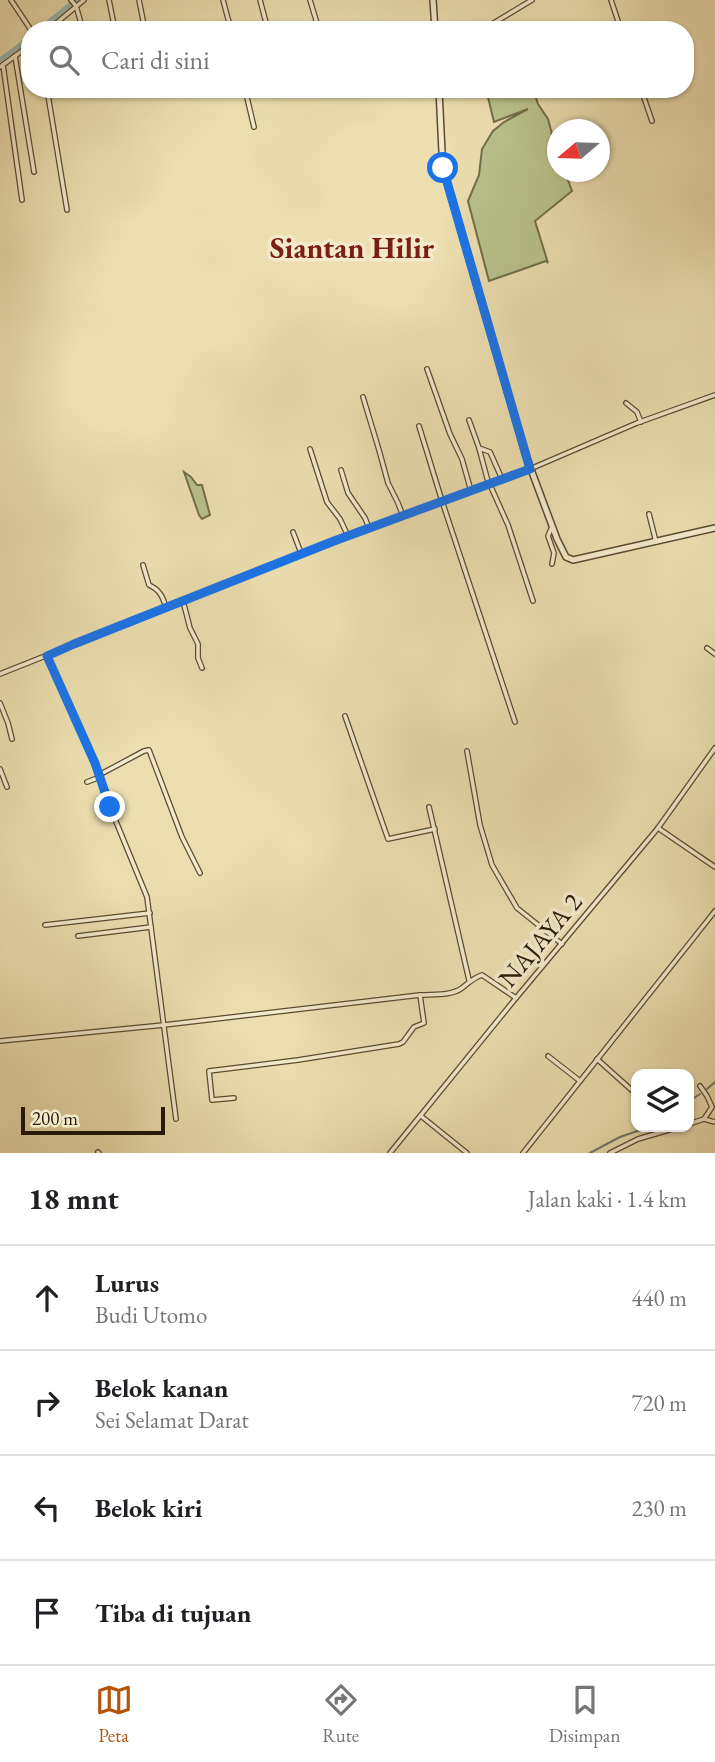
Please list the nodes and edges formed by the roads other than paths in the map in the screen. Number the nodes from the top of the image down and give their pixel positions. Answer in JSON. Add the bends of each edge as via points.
{"nodes":[{"id":1,"x":11,"y":0,"type":"edge"},
{"id":2,"x":84,"y":0,"type":"edge"},
{"id":3,"x":109,"y":0,"type":"edge"},
{"id":4,"x":139,"y":0,"type":"edge"},
{"id":5,"x":223,"y":0,"type":"edge"},
{"id":6,"x":260,"y":0,"type":"edge"},
{"id":7,"x":310,"y":0,"type":"edge"},
{"id":8,"x":433,"y":0,"type":"edge"},
{"id":9,"x":532,"y":0,"type":"edge"},
{"id":10,"x":611,"y":0,"type":"edge"},
{"id":11,"x":74,"y":4,"type":"edge"},
{"id":12,"x":25,"y":21,"type":"edge"},
{"id":13,"x":57,"y":21,"type":"edge"},
{"id":14,"x":80,"y":21,"type":"edge"},
{"id":15,"x":113,"y":21,"type":"edge"},
{"id":16,"x":143,"y":21,"type":"edge"},
{"id":17,"x":229,"y":21,"type":"edge"},
{"id":18,"x":266,"y":21,"type":"edge"},
{"id":19,"x":316,"y":21,"type":"edge"},
{"id":20,"x":434,"y":21,"type":"edge"},
{"id":21,"x":497,"y":21,"type":"edge"},
{"id":22,"x":618,"y":21,"type":"edge"},
{"id":23,"x":21,"y":52,"type":"edge"},
{"id":24,"x":15,"y":56,"type":"junction"},
{"id":25,"x":1,"y":66,"type":"edge"},
{"id":26,"x":21,"y":93,"type":"edge"},
{"id":27,"x":22,"y":98,"type":"edge"},
{"id":28,"x":48,"y":98,"type":"edge"},
{"id":29,"x":247,"y":98,"type":"edge"},
{"id":30,"x":439,"y":98,"type":"edge"},
{"id":31,"x":644,"y":98,"type":"edge"},
{"id":32,"x":652,"y":121,"type":"dead end"},
{"id":33,"x":254,"y":127,"type":"dead end"},
{"id":34,"x":34,"y":173,"type":"dead end"},
{"id":35,"x":22,"y":200,"type":"dead end"},
{"id":36,"x":67,"y":210,"type":"dead end"},
{"id":37,"x":427,"y":369,"type":"dead end"},
{"id":38,"x":715,"y":395,"type":"edge"},
{"id":39,"x":363,"y":397,"type":"dead end"},
{"id":40,"x":626,"y":403,"type":"dead end"},
{"id":41,"x":469,"y":420,"type":"dead end"},
{"id":42,"x":640,"y":420,"type":"junction"},
{"id":43,"x":419,"y":426,"type":"dead end"},
{"id":44,"x":479,"y":448,"type":"junction"},
{"id":45,"x":310,"y":449,"type":"dead end"},
{"id":46,"x":529,"y":466,"type":"junction"},
{"id":47,"x":341,"y":470,"type":"dead end"},
{"id":48,"x":502,"y":480,"type":"junction"},
{"id":49,"x":490,"y":484,"type":"junction"},
{"id":50,"x":471,"y":491,"type":"junction"},
{"id":51,"x":441,"y":499,"type":"junction"},
{"id":52,"x":402,"y":513,"type":"junction"},
{"id":53,"x":649,"y":514,"type":"dead end"},
{"id":54,"x":368,"y":527,"type":"junction"},
{"id":55,"x":552,"y":527,"type":"junction"},
{"id":56,"x":715,"y":528,"type":"edge"},
{"id":57,"x":293,"y":532,"type":"dead end"},
{"id":58,"x":347,"y":534,"type":"junction"},
{"id":59,"x":656,"y":542,"type":"junction"},
{"id":60,"x":300,"y":552,"type":"junction"},
{"id":61,"x":552,"y":564,"type":"dead end"},
{"id":62,"x":143,"y":565,"type":"dead end"},
{"id":63,"x":183,"y":601,"type":"junction"},
{"id":64,"x":533,"y":601,"type":"dead end"},
{"id":65,"x":166,"y":606,"type":"junction"},
{"id":66,"x":708,"y":648,"type":"dead end"},
{"id":67,"x":715,"y":654,"type":"edge"},
{"id":68,"x":47,"y":656,"type":"junction"},
{"id":69,"x":202,"y":668,"type":"dead end"},
{"id":70,"x":0,"y":674,"type":"edge"},
{"id":71,"x":0,"y":704,"type":"edge"},
{"id":72,"x":345,"y":716,"type":"dead end"},
{"id":73,"x":515,"y":722,"type":"dead end"},
{"id":74,"x":12,"y":739,"type":"dead end"},
{"id":75,"x":715,"y":748,"type":"edge"},
{"id":76,"x":467,"y":751,"type":"dead end"},
{"id":77,"x":0,"y":769,"type":"edge"},
{"id":78,"x":99,"y":776,"type":"junction"},
{"id":79,"x":87,"y":782,"type":"dead end"},
{"id":80,"x":7,"y":787,"type":"dead end"},
{"id":81,"x":429,"y":807,"type":"dead end"},
{"id":82,"x":658,"y":828,"type":"junction"},
{"id":83,"x":435,"y":829,"type":"junction"},
{"id":84,"x":715,"y":867,"type":"edge"},
{"id":85,"x":200,"y":873,"type":"dead end"},
{"id":86,"x":149,"y":912,"type":"junction"},
{"id":87,"x":715,"y":912,"type":"edge"},
{"id":88,"x":45,"y":925,"type":"dead end"},
{"id":89,"x":151,"y":927,"type":"junction"},
{"id":90,"x":78,"y":936,"type":"dead end"},
{"id":91,"x":562,"y":944,"type":"junction"},
{"id":92,"x":469,"y":980,"type":"junction"},
{"id":93,"x":420,"y":995,"type":"junction"},
{"id":94,"x":516,"y":998,"type":"junction"},
{"id":95,"x":164,"y":1025,"type":"junction"},
{"id":96,"x":0,"y":1041,"type":"edge"},
{"id":97,"x":548,"y":1056,"type":"dead end"},
{"id":98,"x":597,"y":1059,"type":"junction"},
{"id":99,"x":580,"y":1081,"type":"junction"},
{"id":100,"x":700,"y":1086,"type":"dead end"},
{"id":101,"x":631,"y":1090,"type":"edge"},
{"id":102,"x":234,"y":1098,"type":"dead end"},
{"id":103,"x":421,"y":1116,"type":"junction"},
{"id":104,"x":176,"y":1119,"type":"dead end"},
{"id":105,"x":704,"y":1119,"type":"junction"},
{"id":106,"x":694,"y":1122,"type":"edge"},
{"id":107,"x":715,"y":1122,"type":"edge"},
{"id":108,"x":660,"y":1132,"type":"edge"},
{"id":109,"x":390,"y":1153,"type":"edge"},
{"id":110,"x":467,"y":1153,"type":"edge"},
{"id":111,"x":523,"y":1153,"type":"edge"},
{"id":112,"x":610,"y":1153,"type":"edge"}],
"edges":[{"from":1,"to":12,"type":"street"},
{"from":2,"to":11,"type":"street"},
{"from":3,"to":15,"type":"street"},
{"from":4,"to":16,"type":"street"},
{"from":5,"to":17,"type":"street"},
{"from":6,"to":18,"type":"street"},
{"from":7,"to":19,"type":"street"},
{"from":8,"to":20,"type":"street"},
{"from":9,"to":21,"type":"street"},
{"from":10,"to":22,"type":"street"},
{"from":11,"to":13,"type":"street"},
{"from":11,"to":14,"type":"street"},
{"from":23,"to":24,"type":"street"},
{"from":24,"to":25,"type":"street"},
{"from":24,"to":26,"type":"street"},
{"from":25,"to":35,"type":"street"},
{"from":27,"to":34,"type":"street"},
{"from":28,"to":36,"type":"street"},
{"from":29,"to":33,"type":"street"},
{"from":30,"to":46,"type":"street","via":[[446,179]]},
{"from":31,"to":32,"type":"street"},
{"from":37,"to":50,"type":"street"},
{"from":38,"to":42,"type":"street"},
{"from":39,"to":52,"type":"street","via":[[387,480]]},
{"from":40,"to":42,"type":"street"},
{"from":41,"to":44,"type":"street"},
{"from":42,"to":46,"type":"street"},
{"from":43,"to":51,"type":"street"},
{"from":44,"to":48,"type":"street","via":[[490,452]]},
{"from":44,"to":49,"type":"street"},
{"from":45,"to":58,"type":"street","via":[[327,502]]},
{"from":46,"to":48,"type":"street"},
{"from":46,"to":55,"type":"street"},
{"from":47,"to":54,"type":"street","via":[[348,493]]},
{"from":48,"to":49,"type":"street"},
{"from":49,"to":50,"type":"street"},
{"from":49,"to":64,"type":"street"},
{"from":50,"to":51,"type":"street"},
{"from":51,"to":52,"type":"street"},
{"from":51,"to":73,"type":"street"},
{"from":52,"to":54,"type":"street"},
{"from":53,"to":59,"type":"street"},
{"from":54,"to":58,"type":"street"},
{"from":55,"to":59,"type":"street","via":[[569,559]]},
{"from":55,"to":61,"type":"street","via":[[548,536],[554,553]]},
{"from":56,"to":59,"type":"street"},
{"from":57,"to":60,"type":"street"},
{"from":58,"to":60,"type":"street"},
{"from":60,"to":63,"type":"street"},
{"from":62,"to":65,"type":"street","via":[[149,585],[156,588]]},
{"from":63,"to":65,"type":"street"},
{"from":63,"to":69,"type":"street"},
{"from":65,"to":68,"type":"street"},
{"from":66,"to":67,"type":"street"},
{"from":68,"to":70,"type":"street"},
{"from":68,"to":78,"type":"street"},
{"from":71,"to":74,"type":"street"},
{"from":72,"to":83,"type":"street","via":[[388,839]]},
{"from":75,"to":82,"type":"street","name":"NAJAYA 2"},
{"from":76,"to":91,"type":"street","via":[[492,865],[517,908]]},
{"from":77,"to":80,"type":"street"},
{"from":78,"to":79,"type":"street"},
{"from":78,"to":85,"type":"street","via":[[149,750]]},
{"from":78,"to":86,"type":"street","via":[[146,892]]},
{"from":81,"to":83,"type":"street"},
{"from":82,"to":84,"type":"street"},
{"from":82,"to":91,"type":"street","name":"NAJAYA 2"},
{"from":83,"to":92,"type":"street"},
{"from":86,"to":88,"type":"street"},
{"from":86,"to":89,"type":"street"},
{"from":87,"to":98,"type":"street"},
{"from":89,"to":90,"type":"street"},
{"from":89,"to":95,"type":"street"},
{"from":91,"to":94,"type":"street","name":"NAJAYA 2"},
{"from":92,"to":93,"type":"street","via":[[455,991]]},
{"from":92,"to":94,"type":"street","via":[[482,975]]},
{"from":93,"to":95,"type":"street"},
{"from":93,"to":102,"type":"street","via":[[424,1023],[399,1044],[209,1071],[212,1100]]},
{"from":94,"to":103,"type":"street","name":"NAJAYA 2"},
{"from":95,"to":96,"type":"street"},
{"from":95,"to":104,"type":"street"},
{"from":97,"to":99,"type":"street"},
{"from":98,"to":99,"type":"street"},
{"from":98,"to":101,"type":"street"},
{"from":99,"to":111,"type":"street"},
{"from":100,"to":105,"type":"street","via":[[712,1107]]},
{"from":103,"to":109,"type":"street","name":"NAJAYA 2"},
{"from":103,"to":110,"type":"street"},
{"from":105,"to":106,"type":"street"},
{"from":105,"to":107,"type":"street"},
{"from":108,"to":112,"type":"street"}]}
